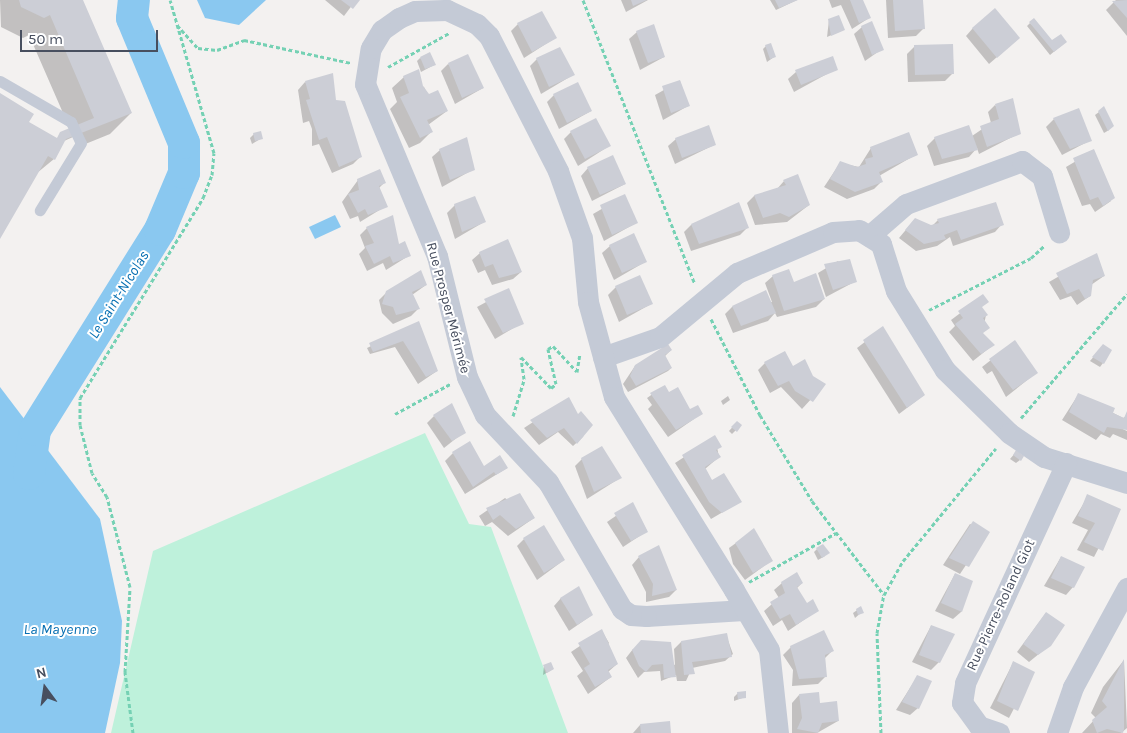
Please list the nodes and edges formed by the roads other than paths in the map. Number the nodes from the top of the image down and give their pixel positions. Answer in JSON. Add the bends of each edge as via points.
{"nodes":[{"id":1,"x":0,"y":81,"type":"edge"},
{"id":2,"x":40,"y":210,"type":"dead end"},
{"id":3,"x":1059,"y":232,"type":"road end"},
{"id":4,"x":870,"y":236,"type":"junction"},
{"id":5,"x":595,"y":354,"type":"junction"},
{"id":6,"x":1066,"y":463,"type":"junction"},
{"id":7,"x":1127,"y":483,"type":"edge"},
{"id":8,"x":1127,"y":588,"type":"edge"},
{"id":9,"x":744,"y":610,"type":"junction"},
{"id":10,"x":778,"y":733,"type":"edge"},
{"id":11,"x":999,"y":733,"type":"edge"},
{"id":12,"x":1057,"y":733,"type":"edge"}],
"edges":[{"from":1,"to":2,"type":"lane","via":[[71,122],[81,143]]},
{"from":3,"to":4,"type":"street","via":[[1042,176],[1022,161],[906,204]]},
{"from":4,"to":5,"type":"street","via":[[859,230],[833,232],[736,273],[660,337]]},
{"from":4,"to":6,"type":"street","via":[[881,244],[896,292],[945,370],[1009,432],[1044,456]]},
{"from":5,"to":9,"type":"street","name":"Rue Prosper Mérimée","via":[[614,397]]},
{"from":5,"to":9,"type":"street","name":"Rue Prosper Mérimée","via":[[582,238],[558,171],[489,36],[462,15],[432,9],[399,18],[382,30],[366,68],[370,100],[437,256],[467,377],[485,415],[548,482],[622,609],[631,615],[646,616]]},
{"from":6,"to":7,"type":"street"},
{"from":6,"to":11,"type":"street","name":"Rue Pierre-Roland Giot","via":[[965,683],[962,704],[979,726]]},
{"from":8,"to":12,"type":"street","via":[[1073,687]]},
{"from":9,"to":10,"type":"street","via":[[769,650]]}]}
